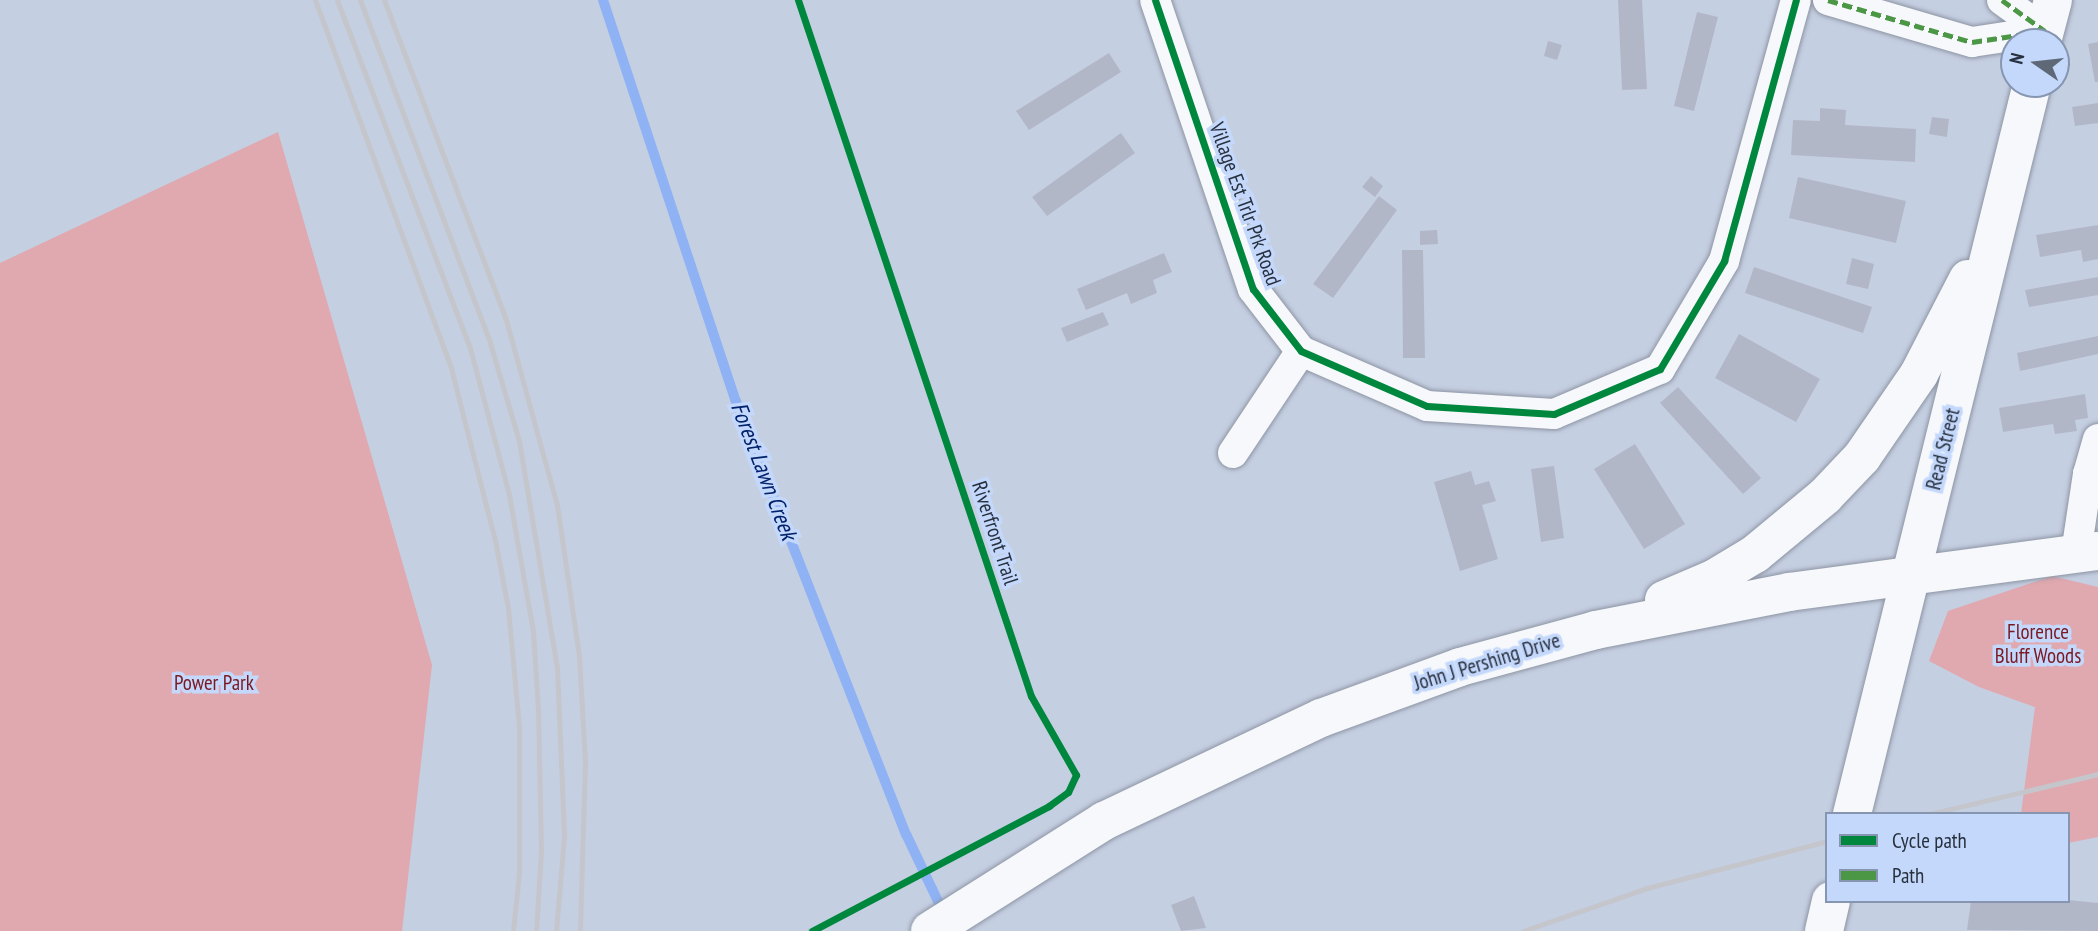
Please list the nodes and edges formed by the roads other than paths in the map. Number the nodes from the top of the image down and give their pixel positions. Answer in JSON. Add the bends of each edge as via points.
{"nodes":[{"id":1,"x":1155,"y":0,"type":"edge"},
{"id":2,"x":1796,"y":0,"type":"edge"},
{"id":3,"x":1828,"y":0,"type":"edge"},
{"id":4,"x":2002,"y":0,"type":"edge"},
{"id":5,"x":2047,"y":24,"type":"edge"},
{"id":6,"x":2029,"y":98,"type":"edge"},
{"id":7,"x":2016,"y":149,"type":"junction"},
{"id":8,"x":1301,"y":351,"type":"junction"},
{"id":9,"x":2098,"y":439,"type":"edge"},
{"id":10,"x":1233,"y":453,"type":"dead end"},
{"id":11,"x":2093,"y":473,"type":"edge"},
{"id":12,"x":2087,"y":552,"type":"edge"},
{"id":13,"x":1912,"y":575,"type":"junction"},
{"id":14,"x":1597,"y":630,"type":"junction"},
{"id":15,"x":1853,"y":812,"type":"edge"},
{"id":16,"x":1831,"y":903,"type":"edge"},
{"id":17,"x":930,"y":931,"type":"edge"},
{"id":18,"x":1824,"y":931,"type":"edge"}],
"edges":[{"from":1,"to":8,"type":"street","name":"Village Est Trlr Prk Road","via":[[1253,289]]},
{"from":2,"to":8,"type":"street","name":"Village Est Trlr Prk Road","via":[[1724,261],[1660,369],[1554,414],[1427,406]]},
{"from":3,"to":5,"type":"street","via":[[1972,42]]},
{"from":4,"to":5,"type":"street"},
{"from":6,"to":7,"type":"main road","name":"Read Street"},
{"from":7,"to":13,"type":"main road","name":"Read Street"},
{"from":7,"to":14,"type":"main road","via":[[1943,331],[1899,406],[1862,457],[1825,496],[1755,554],[1716,578]]},
{"from":8,"to":10,"type":"street"},
{"from":9,"to":11,"type":"street"},
{"from":11,"to":12,"type":"street"},
{"from":12,"to":13,"type":"main road","name":"John J Pershing Drive"},
{"from":13,"to":14,"type":"main road","name":"John J Pershing Drive","via":[[1789,592]]},
{"from":13,"to":15,"type":"main road","name":"Read Street"},
{"from":14,"to":17,"type":"main road","name":"John J Pershing Drive","via":[[1460,667],[1321,718],[1104,821]]},
{"from":16,"to":18,"type":"main road"}]}
